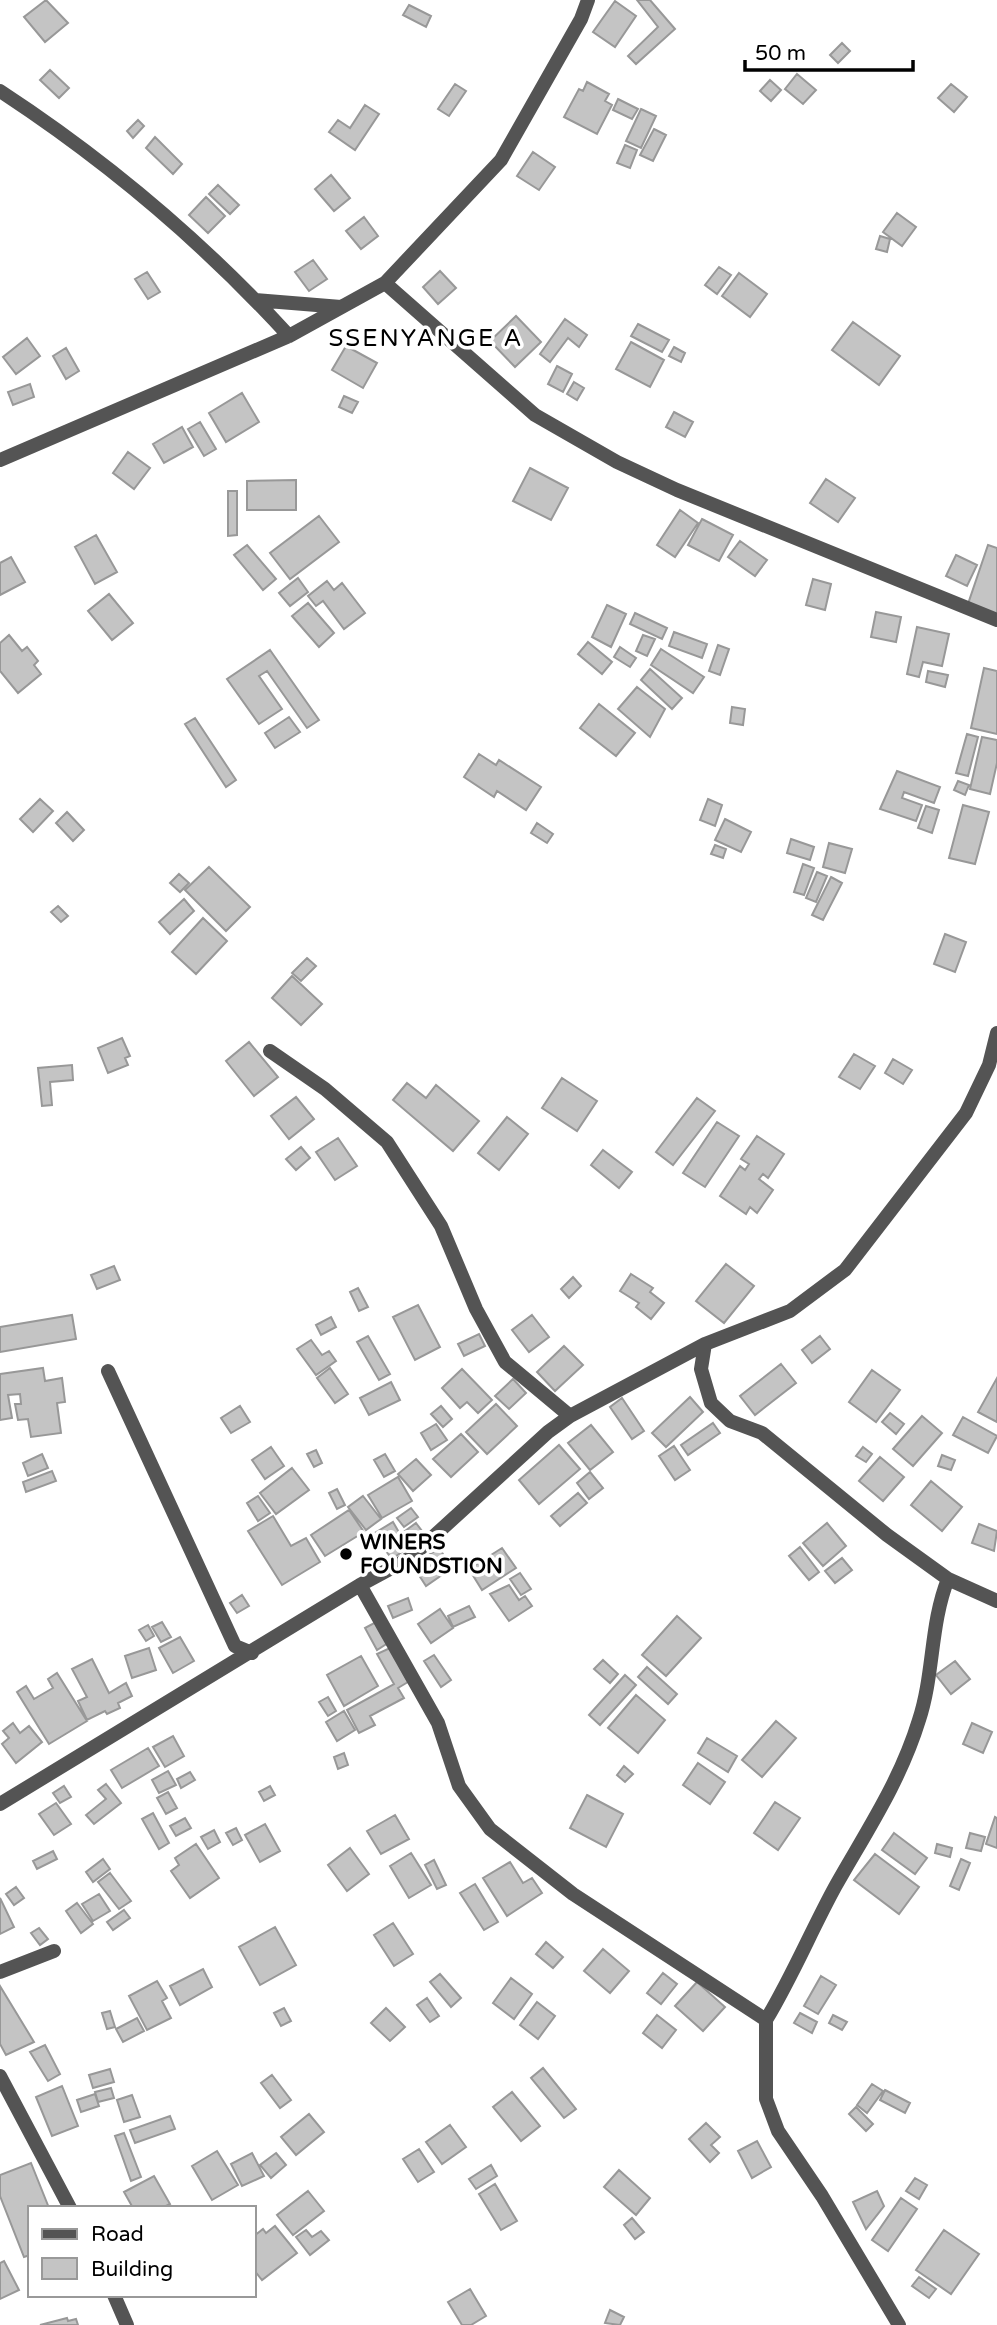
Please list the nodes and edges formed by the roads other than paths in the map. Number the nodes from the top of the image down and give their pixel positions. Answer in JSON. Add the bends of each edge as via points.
{"nodes":[{"id":1,"x":588,"y":0,"type":"edge"},
{"id":2,"x":0,"y":91,"type":"edge"},
{"id":3,"x":385,"y":283,"type":"junction"},
{"id":4,"x":255,"y":300,"type":"junction"},
{"id":5,"x":341,"y":307,"type":"junction"},
{"id":6,"x":289,"y":336,"type":"junction"},
{"id":7,"x":0,"y":460,"type":"edge"},
{"id":8,"x":997,"y":620,"type":"edge"},
{"id":9,"x":997,"y":1033,"type":"edge"},
{"id":10,"x":270,"y":1051,"type":"dead end"},
{"id":11,"x":705,"y":1344,"type":"junction"},
{"id":12,"x":108,"y":1371,"type":"dead end"},
{"id":13,"x":570,"y":1416,"type":"junction"},
{"id":14,"x":947,"y":1579,"type":"junction"},
{"id":15,"x":360,"y":1585,"type":"junction"},
{"id":16,"x":997,"y":1601,"type":"edge"},
{"id":17,"x":252,"y":1653,"type":"junction"},
{"id":18,"x":0,"y":1804,"type":"edge"},
{"id":19,"x":54,"y":1951,"type":"dead end"},
{"id":20,"x":0,"y":1972,"type":"edge"},
{"id":21,"x":766,"y":2020,"type":"junction"},
{"id":22,"x":0,"y":2076,"type":"edge"},
{"id":23,"x":69,"y":2206,"type":"edge"},
{"id":24,"x":115,"y":2297,"type":"edge"},
{"id":25,"x":127,"y":2325,"type":"edge"},
{"id":26,"x":899,"y":2325,"type":"edge"}],
"edges":[{"from":1,"to":3,"type":"street","via":[[501,160]]},
{"from":2,"to":4,"type":"street","via":[[69,136],[150,200]]},
{"from":3,"to":5,"type":"street"},
{"from":3,"to":8,"type":"street","via":[[535,415],[617,462]]},
{"from":4,"to":5,"type":"street"},
{"from":4,"to":6,"type":"street"},
{"from":5,"to":6,"type":"street"},
{"from":6,"to":7,"type":"street"},
{"from":9,"to":11,"type":"street","via":[[989,1065],[966,1113],[845,1270],[790,1311]]},
{"from":10,"to":13,"type":"street","via":[[325,1089],[387,1142],[441,1226],[476,1309],[505,1362]]},
{"from":11,"to":13,"type":"street"},
{"from":11,"to":14,"type":"street","via":[[701,1369],[711,1403],[730,1421],[762,1433]]},
{"from":12,"to":17,"type":"street","via":[[235,1646]]},
{"from":13,"to":15,"type":"street","via":[[410,1558]]},
{"from":14,"to":16,"type":"street"},
{"from":14,"to":21,"type":"street","via":[[920,1719],[900,1769]]},
{"from":15,"to":17,"type":"street"},
{"from":15,"to":21,"type":"street","via":[[438,1723],[459,1786],[490,1829],[573,1894]]},
{"from":17,"to":18,"type":"street"},
{"from":19,"to":20,"type":"street"},
{"from":21,"to":26,"type":"street","via":[[765,2099],[778,2131]]},
{"from":22,"to":23,"type":"street"},
{"from":24,"to":25,"type":"street"}]}
